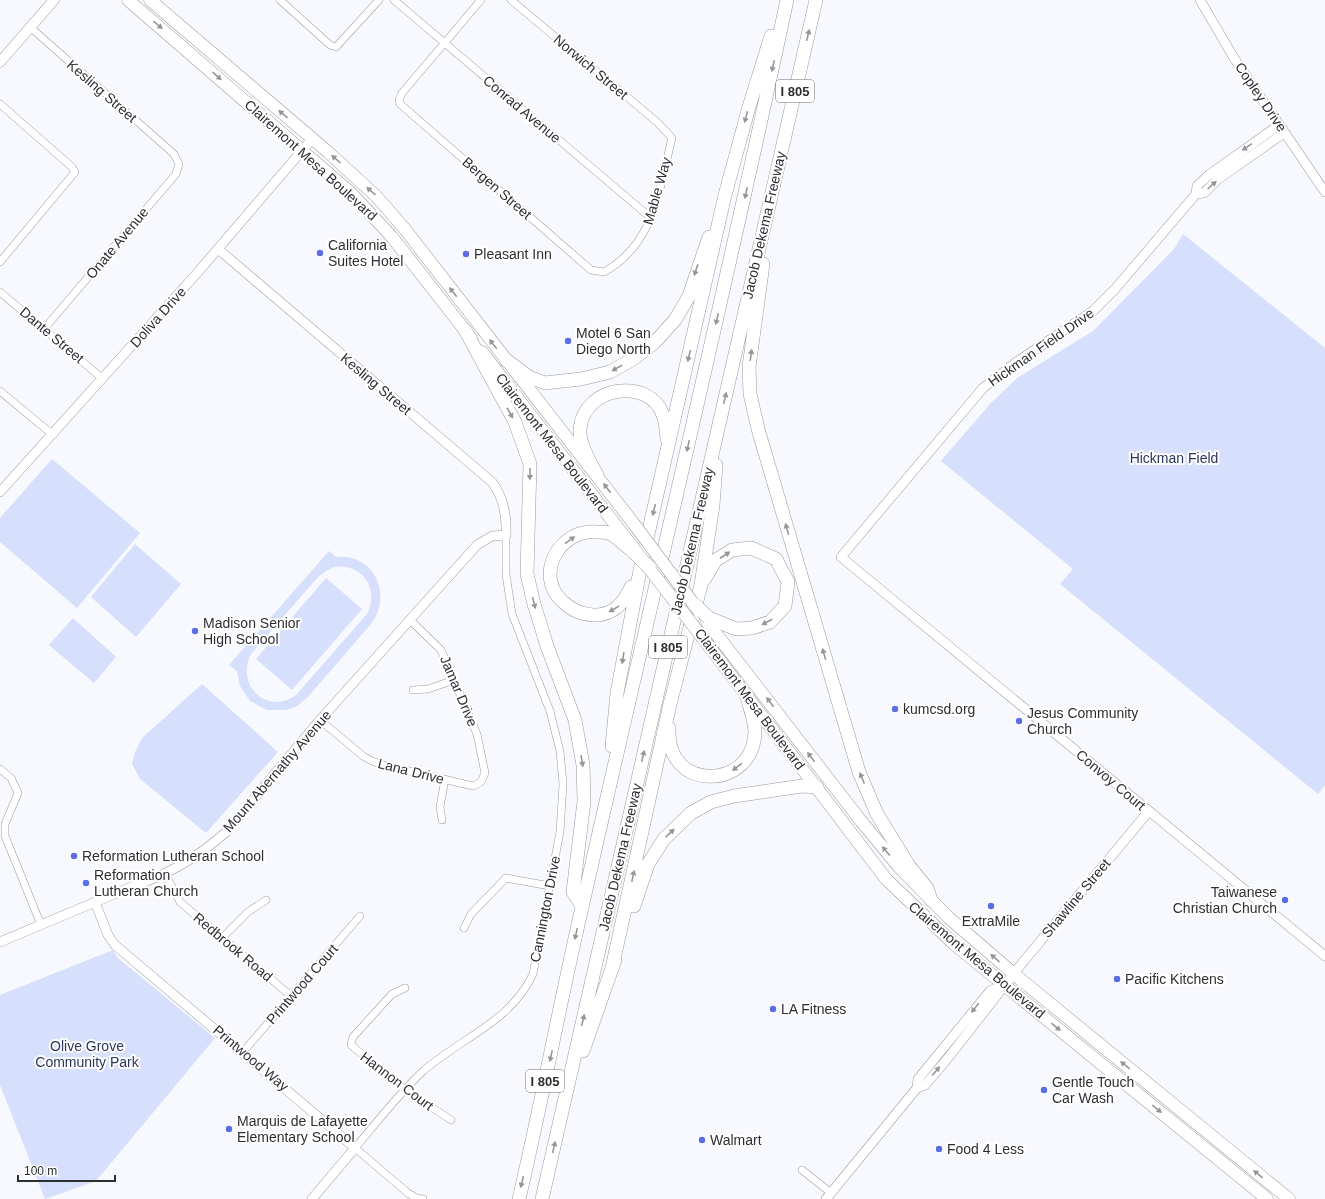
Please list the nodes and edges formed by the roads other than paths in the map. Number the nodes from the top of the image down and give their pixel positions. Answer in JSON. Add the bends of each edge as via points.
{"nodes":[{"id":1,"x":54,"y":0,"type":"edge"},
{"id":2,"x":128,"y":0,"type":"edge"},
{"id":3,"x":150,"y":0,"type":"edge"},
{"id":4,"x":280,"y":0,"type":"edge"},
{"id":5,"x":379,"y":0,"type":"edge"},
{"id":6,"x":394,"y":0,"type":"edge"},
{"id":7,"x":481,"y":0,"type":"edge"},
{"id":8,"x":511,"y":0,"type":"edge"},
{"id":9,"x":785,"y":0,"type":"edge"},
{"id":10,"x":816,"y":0,"type":"edge"},
{"id":11,"x":1200,"y":0,"type":"edge"},
{"id":12,"x":30,"y":27,"type":"junction"},
{"id":13,"x":444,"y":43,"type":"junction"},
{"id":14,"x":0,"y":62,"type":"edge"},
{"id":15,"x":0,"y":104,"type":"edge"},
{"id":16,"x":1282,"y":129,"type":"junction"},
{"id":17,"x":670,"y":135,"type":"joint"},
{"id":18,"x":312,"y":139,"type":"junction"},
{"id":19,"x":302,"y":149,"type":"junction"},
{"id":20,"x":174,"y":154,"type":"joint"},
{"id":21,"x":774,"y":182,"type":"junction"},
{"id":22,"x":1325,"y":192,"type":"edge"},
{"id":23,"x":725,"y":195,"type":"junction"},
{"id":24,"x":650,"y":218,"type":"junction"},
{"id":25,"x":218,"y":249,"type":"junction"},
{"id":26,"x":0,"y":262,"type":"edge"},
{"id":27,"x":599,"y":273,"type":"joint"},
{"id":28,"x":0,"y":292,"type":"edge"},
{"id":29,"x":44,"y":329,"type":"junction"},
{"id":30,"x":465,"y":330,"type":"junction"},
{"id":31,"x":506,"y":360,"type":"junction"},
{"id":32,"x":103,"y":379,"type":"junction"},
{"id":33,"x":0,"y":390,"type":"edge"},
{"id":34,"x":721,"y":416,"type":"junction"},
{"id":35,"x":53,"y":435,"type":"junction"},
{"id":36,"x":663,"y":472,"type":"junction"},
{"id":37,"x":597,"y":474,"type":"junction"},
{"id":38,"x":1,"y":488,"type":"edge"},
{"id":39,"x":506,"y":535,"type":"junction"},
{"id":40,"x":628,"y":545,"type":"junction"},
{"id":41,"x":842,"y":557,"type":"joint"},
{"id":42,"x":645,"y":566,"type":"junction"},
{"id":43,"x":701,"y":585,"type":"junction"},
{"id":44,"x":694,"y":604,"type":"joint"},
{"id":45,"x":708,"y":620,"type":"junction"},
{"id":46,"x":411,"y":621,"type":"junction"},
{"id":47,"x":454,"y":680,"type":"junction"},
{"id":48,"x":413,"y":690,"type":"dead end"},
{"id":49,"x":747,"y":697,"type":"junction"},
{"id":50,"x":670,"y":704,"type":"junction"},
{"id":51,"x":320,"y":720,"type":"junction"},
{"id":52,"x":0,"y":768,"type":"edge"},
{"id":53,"x":485,"y":774,"type":"joint"},
{"id":54,"x":445,"y":779,"type":"junction"},
{"id":55,"x":817,"y":787,"type":"junction"},
{"id":56,"x":606,"y":803,"type":"junction"},
{"id":57,"x":1149,"y":811,"type":"junction"},
{"id":58,"x":442,"y":820,"type":"dead end"},
{"id":59,"x":165,"y":874,"type":"junction"},
{"id":60,"x":550,"y":886,"type":"junction"},
{"id":61,"x":266,"y":900,"type":"dead end"},
{"id":62,"x":931,"y":900,"type":"junction"},
{"id":63,"x":95,"y":902,"type":"junction"},
{"id":64,"x":582,"y":906,"type":"junction"},
{"id":65,"x":360,"y":916,"type":"dead end"},
{"id":66,"x":41,"y":925,"type":"junction"},
{"id":67,"x":464,"y":928,"type":"dead end"},
{"id":68,"x":222,"y":938,"type":"junction"},
{"id":69,"x":0,"y":942,"type":"edge"},
{"id":70,"x":1325,"y":956,"type":"edge"},
{"id":71,"x":612,"y":968,"type":"junction"},
{"id":72,"x":1014,"y":974,"type":"junction"},
{"id":73,"x":1004,"y":985,"type":"junction"},
{"id":74,"x":404,"y":988,"type":"dead end"},
{"id":75,"x":292,"y":996,"type":"junction"},
{"id":76,"x":243,"y":1052,"type":"junction"},
{"id":77,"x":405,"y":1090,"type":"junction"},
{"id":78,"x":562,"y":1112,"type":"junction"},
{"id":79,"x":451,"y":1120,"type":"dead end"},
{"id":80,"x":355,"y":1148,"type":"junction"},
{"id":81,"x":802,"y":1170,"type":"dead end"},
{"id":82,"x":829,"y":1196,"type":"edge"},
{"id":83,"x":312,"y":1199,"type":"edge"},
{"id":84,"x":423,"y":1199,"type":"edge"},
{"id":85,"x":518,"y":1199,"type":"edge"},
{"id":86,"x":542,"y":1199,"type":"edge"},
{"id":87,"x":1267,"y":1199,"type":"edge"},
{"id":88,"x":1289,"y":1199,"type":"edge"}],
"edges":[{"from":1,"to":12,"type":"main road"},
{"from":2,"to":19,"type":"main road","name":"Clairemont Mesa Boulevard","one_way":true},
{"from":18,"to":3,"type":"main road","name":"Clairemont Mesa Boulevard","one_way":true},
{"from":4,"to":5,"type":"street","via":[[330,45],[336,47]]},
{"from":6,"to":13,"type":"street","name":"Conrad Avenue"},
{"from":7,"to":13,"type":"street"},
{"from":8,"to":17,"type":"street","name":"Norwich Street"},
{"from":9,"to":23,"type":"highway","one_way":true,"via":[[749,106]]},
{"from":9,"to":56,"type":"highway","name":"Jacob Dekema Freeway","number":"I 805","one_way":true,"via":[[742,208]]},
{"from":21,"to":10,"type":"highway","name":"Jacob Dekema Freeway","number":"I 805","one_way":true},
{"from":11,"to":16,"type":"street","name":"Copley Drive"},
{"from":12,"to":14,"type":"main road"},
{"from":12,"to":20,"type":"street","name":"Kesling Street"},
{"from":13,"to":24,"type":"street","name":"Conrad Avenue"},
{"from":13,"to":27,"type":"street","name":"Bergen Street","via":[[402,93],[399,100],[403,108],[591,270]]},
{"from":15,"to":26,"type":"street","via":[[75,172]]},
{"from":16,"to":22,"type":"street","name":"Copley Drive"},
{"from":16,"to":41,"type":"street","name":"Hickman Field Drive","via":[[1204,193],[1196,194],[1093,311],[1015,363],[983,388]]},
{"from":17,"to":24,"type":"street","name":"Mable Way","via":[[672,138],[656,204]]},
{"from":18,"to":19,"type":"street","name":"Doliva Drive"},
{"from":31,"to":18,"type":"main road","name":"Clairemont Mesa Boulevard","one_way":true,"via":[[386,207]]},
{"from":19,"to":25,"type":"street","name":"Doliva Drive"},
{"from":19,"to":30,"type":"main road","name":"Clairemont Mesa Boulevard","via":[[370,212]]},
{"from":20,"to":29,"type":"street","name":"Onate Avenue","via":[[179,164],[176,174]]},
{"from":34,"to":21,"type":"highway","name":"Jacob Dekema Freeway","number":"I 805","one_way":true},
{"from":62,"to":21,"type":"highway","one_way":true,"via":[[927,888],[908,866],[877,814],[859,772],[758,429],[750,394],[750,367]]},
{"from":23,"to":31,"type":"highway","one_way":true,"via":[[689,296],[675,320],[655,342],[634,359],[610,372],[580,380],[545,382],[529,377]]},
{"from":23,"to":36,"type":"highway","one_way":true},
{"from":24,"to":27,"type":"street","name":"Mable Way","via":[[636,246],[616,266]]},
{"from":25,"to":32,"type":"street","name":"Doliva Drive"},
{"from":25,"to":39,"type":"street","name":"Kesling Street","via":[[492,482],[503,504],[507,522]]},
{"from":28,"to":29,"type":"street","name":"Dante Street"},
{"from":29,"to":32,"type":"street","name":"Dante Street"},
{"from":30,"to":40,"type":"main road","name":"Clairemont Mesa Boulevard"},
{"from":30,"to":64,"type":"highway","one_way":true,"via":[[515,422],[530,464],[527,574],[547,646],[575,720],[583,766],[584,801],[573,892]]},
{"from":31,"to":37,"type":"main road","name":"Clairemont Mesa Boulevard"},
{"from":32,"to":35,"type":"street","name":"Doliva Drive"},
{"from":33,"to":35,"type":"street"},
{"from":34,"to":43,"type":"highway","via":[[713,505]]},
{"from":78,"to":34,"type":"highway","name":"Jacob Dekema Freeway","number":"I 805","one_way":true},
{"from":35,"to":38,"type":"street","name":"Doliva Drive"},
{"from":36,"to":37,"type":"highway","via":[[667,438],[663,414],[648,397],[619,391],[596,399],[582,420],[582,445]]},
{"from":36,"to":42,"type":"highway","one_way":true},
{"from":44,"to":37,"type":"main road","name":"Clairemont Mesa Boulevard","one_way":true,"bridge":true},
{"from":39,"to":46,"type":"street","name":"Mount Abernathy Avenue","via":[[492,536],[477,545]]},
{"from":39,"to":60,"type":"street","name":"Cannington Drive","via":[[506,574],[512,614],[550,711],[560,751],[563,784],[560,832]]},
{"from":40,"to":42,"type":"highway","bridge":true},
{"from":42,"to":40,"type":"highway","one_way":true,"via":[[625,600],[614,610],[597,615],[572,610],[553,591],[550,566],[565,543],[575,536],[588,531],[609,533]]},
{"from":41,"to":57,"type":"street","name":"Convoy Court"},
{"from":42,"to":49,"type":"main road","name":"Clairemont Mesa Boulevard","bridge":true},
{"from":42,"to":56,"type":"highway","one_way":true,"via":[[617,693]]},
{"from":43,"to":45,"type":"highway","one_way":true,"via":[[716,560],[732,550],[751,548],[776,560],[788,582],[785,606],[770,622],[752,628],[736,629]]},
{"from":43,"to":50,"type":"highway"},
{"from":44,"to":45,"type":"highway","bridge":true},
{"from":62,"to":45,"type":"main road","name":"Clairemont Mesa Boulevard","one_way":true,"via":[[861,821]]},
{"from":46,"to":47,"type":"street","name":"Jamar Drive","via":[[442,650]]},
{"from":46,"to":51,"type":"street","name":"Mount Abernathy Avenue"},
{"from":47,"to":48,"type":"street","via":[[428,689]]},
{"from":47,"to":53,"type":"street","name":"Jamar Drive","via":[[477,734]]},
{"from":49,"to":50,"type":"highway","one_way":true,"via":[[755,730],[752,748],[737,768],[708,777],[692,773],[675,758],[668,739]]},
{"from":49,"to":55,"type":"main road","name":"Clairemont Mesa Boulevard"},
{"from":71,"to":50,"type":"highway","one_way":true},
{"from":51,"to":54,"type":"street","name":"Lana Drive","via":[[372,761]]},
{"from":51,"to":59,"type":"street","name":"Mount Abernathy Avenue","via":[[226,832],[185,864]]},
{"from":52,"to":66,"type":"street","via":[[11,778],[18,793],[5,824],[5,836]]},
{"from":53,"to":54,"type":"street","name":"Lana Drive","via":[[481,782],[473,786]]},
{"from":54,"to":58,"type":"street","via":[[440,807]]},
{"from":71,"to":55,"type":"highway","one_way":true,"via":[[648,864],[664,839],[691,813],[711,802],[734,796],[802,786]]},
{"from":55,"to":73,"type":"main road","name":"Clairemont Mesa Boulevard","via":[[886,879],[954,944]]},
{"from":56,"to":64,"type":"highway","name":"Jacob Dekema Freeway","number":"I 805"},
{"from":57,"to":70,"type":"street","name":"Convoy Court"},
{"from":57,"to":72,"type":"street","name":"Shawline Street"},
{"from":59,"to":63,"type":"street","name":"Mount Abernathy Avenue"},
{"from":59,"to":68,"type":"street","name":"Redbrook Road","via":[[180,902]]},
{"from":60,"to":67,"type":"street","via":[[506,878],[471,914]]},
{"from":60,"to":77,"type":"street","name":"Cannington Drive","via":[[533,974],[526,987],[507,1011],[423,1072]]},
{"from":61,"to":68,"type":"street","via":[[248,912]]},
{"from":72,"to":62,"type":"main road","name":"Clairemont Mesa Boulevard","one_way":true},
{"from":63,"to":66,"type":"street","name":"Mount Abernathy Avenue"},
{"from":63,"to":76,"type":"street","name":"Printwood Way","via":[[108,934],[116,946]]},
{"from":64,"to":85,"type":"highway","name":"Jacob Dekema Freeway","number":"I 805","one_way":true},
{"from":65,"to":75,"type":"street","name":"Printwood Court"},
{"from":66,"to":69,"type":"street","name":"Mount Abernathy Avenue"},
{"from":68,"to":75,"type":"street","name":"Redbrook Road"},
{"from":71,"to":78,"type":"highway"},
{"from":72,"to":73,"type":"street","name":"Shawline Street"},
{"from":88,"to":72,"type":"main road","name":"Clairemont Mesa Boulevard","one_way":true},
{"from":73,"to":82,"type":"street","name":"Shawline Street","via":[[998,996],[925,1085],[917,1088]]},
{"from":73,"to":87,"type":"main road","name":"Clairemont Mesa Boulevard","one_way":true},
{"from":74,"to":77,"type":"street","name":"Hannon Court","via":[[392,994],[353,1037],[351,1045]]},
{"from":75,"to":76,"type":"street","name":"Printwood Court"},
{"from":76,"to":80,"type":"street","name":"Printwood Way"},
{"from":77,"to":79,"type":"street","name":"Hannon Court"},
{"from":77,"to":80,"type":"street","name":"Cannington Drive"},
{"from":86,"to":78,"type":"highway","name":"Jacob Dekema Freeway","number":"I 805","one_way":true},
{"from":80,"to":83,"type":"street","name":"Cannington Drive"},
{"from":80,"to":84,"type":"street","name":"Printwood Way","via":[[408,1193]]},
{"from":81,"to":82,"type":"street"}]}
